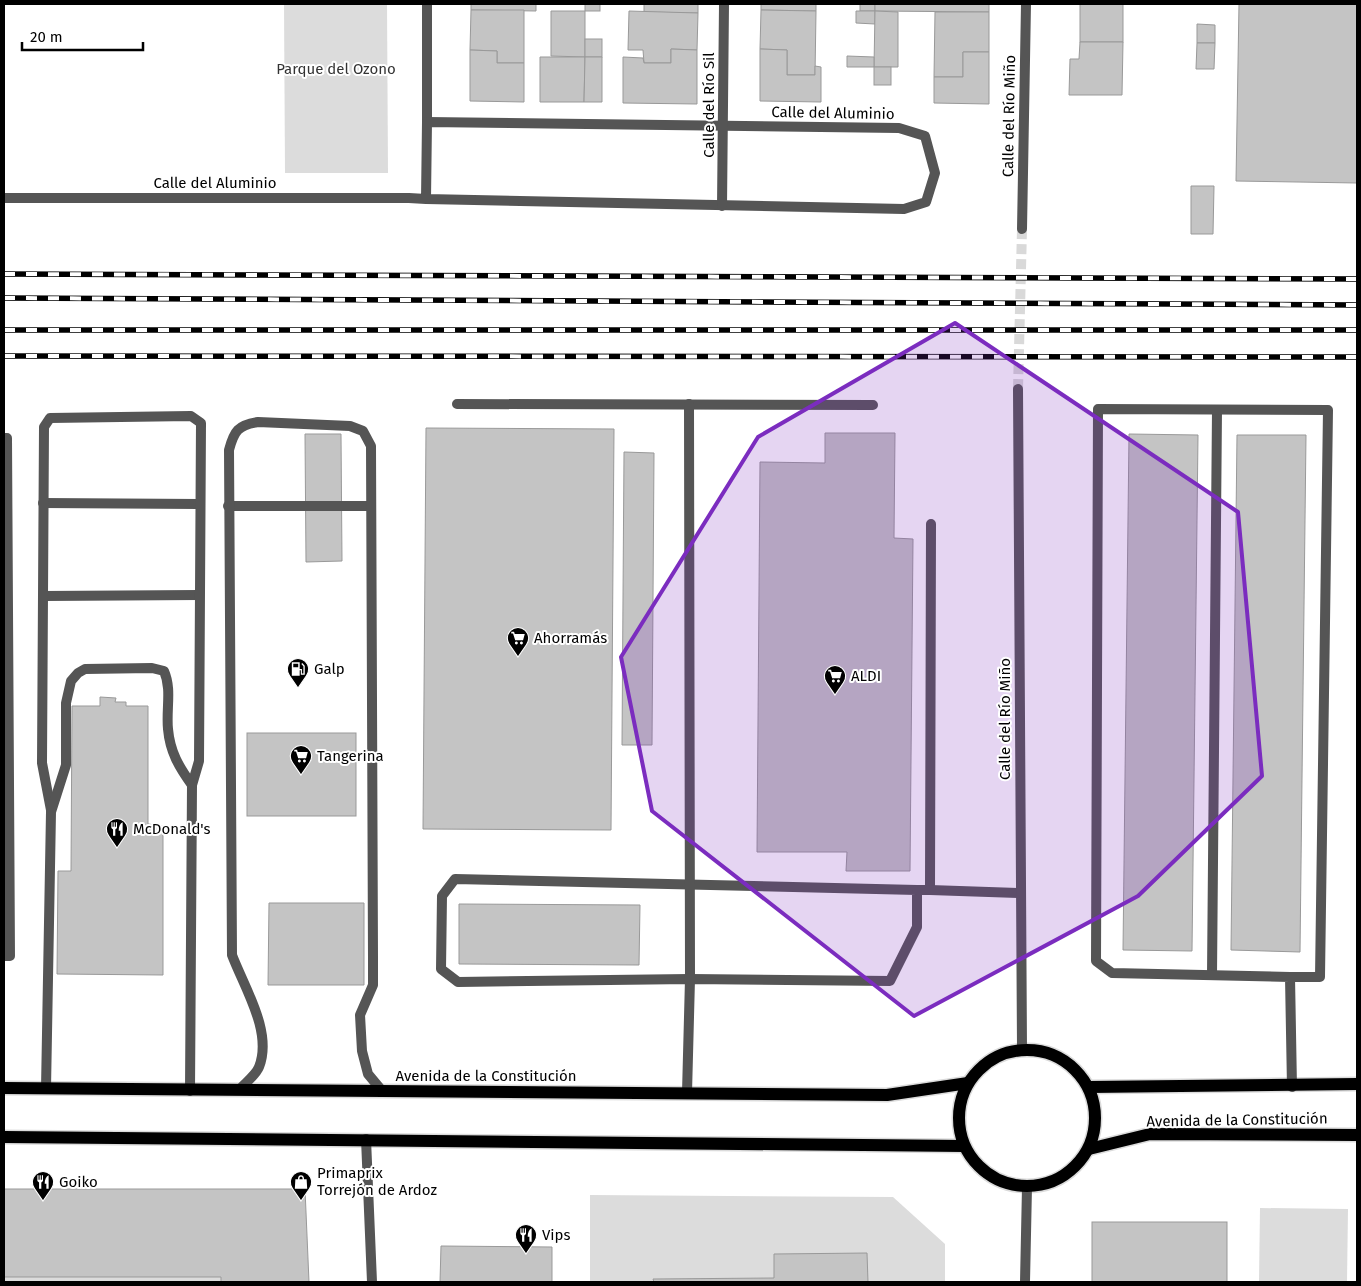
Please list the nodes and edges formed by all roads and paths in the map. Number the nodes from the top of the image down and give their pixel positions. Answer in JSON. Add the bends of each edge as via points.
{"nodes":[{"id":1,"x":427,"y":4,"type":"edge"},
{"id":2,"x":724,"y":4,"type":"edge"},
{"id":3,"x":1026,"y":4,"type":"edge"},
{"id":4,"x":427,"y":122,"type":"junction"},
{"id":5,"x":724,"y":127,"type":"junction"},
{"id":6,"x":4,"y":198,"type":"edge"},
{"id":7,"x":426,"y":199,"type":"junction"},
{"id":8,"x":722,"y":206,"type":"junction"},
{"id":9,"x":1022,"y":229,"type":"tunnel mouth"},
{"id":10,"x":1018,"y":389,"type":"tunnel mouth"},
{"id":11,"x":457,"y":404,"type":"dead end"},
{"id":12,"x":690,"y":404,"type":"junction"},
{"id":13,"x":873,"y":405,"type":"dead end"},
{"id":14,"x":1217,"y":410,"type":"junction"},
{"id":15,"x":4,"y":438,"type":"edge"},
{"id":16,"x":43,"y":503,"type":"junction"},
{"id":17,"x":199,"y":504,"type":"junction"},
{"id":18,"x":228,"y":506,"type":"junction"},
{"id":19,"x":371,"y":506,"type":"junction"},
{"id":20,"x":931,"y":524,"type":"dead end"},
{"id":21,"x":5,"y":529,"type":"edge"},
{"id":22,"x":199,"y":595,"type":"junction"},
{"id":23,"x":44,"y":596,"type":"junction"},
{"id":24,"x":6,"y":623,"type":"edge"},
{"id":25,"x":7,"y":693,"type":"edge"},
{"id":26,"x":192,"y":785,"type":"junction"},
{"id":27,"x":51,"y":812,"type":"junction"},
{"id":28,"x":690,"y":884,"type":"junction"},
{"id":29,"x":917,"y":890,"type":"junction"},
{"id":30,"x":930,"y":890,"type":"junction"},
{"id":31,"x":1020,"y":893,"type":"junction"},
{"id":32,"x":4,"y":956,"type":"edge"},
{"id":33,"x":1212,"y":975,"type":"junction"},
{"id":34,"x":1290,"y":977,"type":"junction"},
{"id":35,"x":690,"y":979,"type":"junction"},
{"id":36,"x":1022,"y":1049,"type":"junction"},
{"id":37,"x":968,"y":1083,"type":"junction"},
{"id":38,"x":1356,"y":1083,"type":"edge"},
{"id":39,"x":1089,"y":1087,"type":"junction"},
{"id":40,"x":1292,"y":1087,"type":"junction"},
{"id":41,"x":4,"y":1088,"type":"edge"},
{"id":42,"x":46,"y":1089,"type":"junction"},
{"id":43,"x":239,"y":1090,"type":"junction"},
{"id":44,"x":190,"y":1091,"type":"junction"},
{"id":45,"x":383,"y":1092,"type":"junction"},
{"id":46,"x":687,"y":1093,"type":"junction"},
{"id":47,"x":1357,"y":1135,"type":"edge"},
{"id":48,"x":4,"y":1137,"type":"edge"},
{"id":49,"x":366,"y":1140,"type":"junction"},
{"id":50,"x":964,"y":1146,"type":"junction"},
{"id":51,"x":1089,"y":1149,"type":"junction"},
{"id":52,"x":1027,"y":1187,"type":"junction"},
{"id":53,"x":372,"y":1282,"type":"edge"},
{"id":54,"x":1025,"y":1282,"type":"edge"}],
"edges":[{"from":1,"to":4,"type":"street"},
{"from":2,"to":5,"type":"street","name":"Calle del Río Sil"},
{"from":3,"to":9,"type":"street","name":"Calle del Río Miño"},
{"from":4,"to":5,"type":"street","name":"Calle del Aluminio"},
{"from":4,"to":7,"type":"street"},
{"from":5,"to":8,"type":"street","name":"Calle del Río Sil"},
{"from":5,"to":8,"type":"street","name":"Calle del Aluminio","via":[[899,128],[925,136],[934,173],[926,202],[904,209]]},
{"from":6,"to":7,"type":"street","name":"Calle del Aluminio"},
{"from":7,"to":8,"type":"street","name":"Calle del Aluminio"},
{"from":10,"to":31,"type":"street","name":"Calle del Río Miño"},
{"from":11,"to":12,"type":"street"},
{"from":12,"to":13,"type":"street"},
{"from":12,"to":28,"type":"street"},
{"from":14,"to":33,"type":"street"},
{"from":14,"to":33,"type":"street","via":[[1098,410],[1096,961],[1112,973]]},
{"from":14,"to":34,"type":"street","via":[[1328,410],[1320,977]]},
{"from":15,"to":21,"type":"street","via":[[7,438]]},
{"from":16,"to":17,"type":"street"},
{"from":16,"to":17,"type":"street","via":[[44,427],[50,418],[191,416],[201,423]]},
{"from":16,"to":23,"type":"street"},
{"from":17,"to":22,"type":"street"},
{"from":18,"to":19,"type":"street"},
{"from":18,"to":19,"type":"street","via":[[229,450],[233,434],[244,424],[258,422],[350,426],[363,431],[371,446]]},
{"from":18,"to":43,"type":"street","via":[[232,955],[255,1008],[264,1050],[259,1069]]},
{"from":19,"to":45,"type":"street","via":[[374,956],[373,985],[360,1015],[362,1051],[368,1074]]},
{"from":20,"to":30,"type":"street"},
{"from":21,"to":24,"type":"street"},
{"from":22,"to":23,"type":"street"},
{"from":22,"to":26,"type":"street","via":[[199,761]]},
{"from":23,"to":27,"type":"street","via":[[42,763]]},
{"from":24,"to":25,"type":"street"},
{"from":25,"to":32,"type":"street","via":[[10,956]]},
{"from":26,"to":27,"type":"street","via":[[174,761],[168,729],[168,681],[164,671],[152,668],[85,669],[71,681],[66,703],[66,765]]},
{"from":26,"to":44,"type":"street"},
{"from":27,"to":42,"type":"street"},
{"from":28,"to":29,"type":"street"},
{"from":28,"to":35,"type":"street"},
{"from":28,"to":35,"type":"street","via":[[455,879],[442,896],[441,969],[458,982]]},
{"from":29,"to":30,"type":"street"},
{"from":29,"to":35,"type":"street","via":[[917,927],[890,981]]},
{"from":30,"to":31,"type":"street"},
{"from":31,"to":36,"type":"street","name":"Calle del Río Miño"},
{"from":33,"to":34,"type":"street"},
{"from":34,"to":40,"type":"street"},
{"from":35,"to":46,"type":"street"},
{"from":36,"to":37,"type":"main road","via":[[998,1056],[980,1067]]},
{"from":36,"to":39,"type":"main road","via":[[1050,1053],[1074,1067]]},
{"from":37,"to":46,"type":"main road","name":"Avenida de la Constitución","via":[[886,1095]]},
{"from":37,"to":50,"type":"main road","via":[[959,1104]]},
{"from":38,"to":40,"type":"main road"},
{"from":39,"to":40,"type":"main road"},
{"from":39,"to":51,"type":"main road","via":[[1095,1104],[1096,1126]]},
{"from":41,"to":42,"type":"main road","name":"Avenida de la Constitución"},
{"from":42,"to":44,"type":"main road","name":"Avenida de la Constitución"},
{"from":43,"to":44,"type":"main road","name":"Avenida de la Constitución"},
{"from":43,"to":45,"type":"main road","name":"Avenida de la Constitución"},
{"from":45,"to":46,"type":"main road","name":"Avenida de la Constitución"},
{"from":47,"to":51,"type":"main road","name":"Avenida de la Constitución","via":[[1150,1134]]},
{"from":48,"to":49,"type":"main road"},
{"from":49,"to":50,"type":"main road"},
{"from":49,"to":53,"type":"street"},
{"from":50,"to":52,"type":"main road","via":[[978,1166],[1000,1181]]},
{"from":51,"to":52,"type":"main road","via":[[1076,1167],[1053,1182]]},
{"from":52,"to":54,"type":"street"}]}
